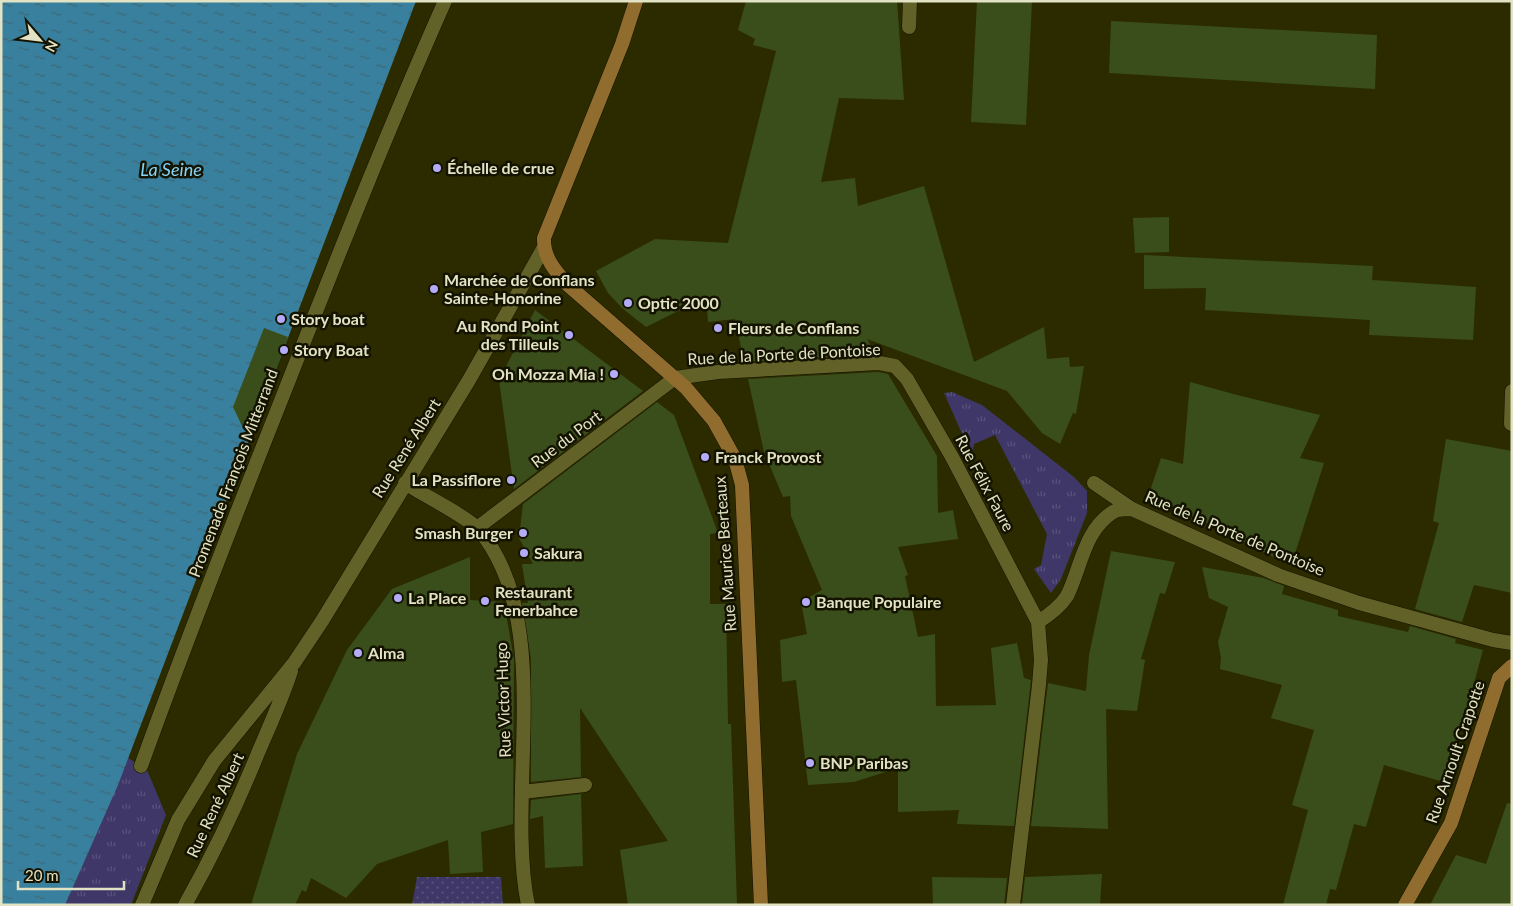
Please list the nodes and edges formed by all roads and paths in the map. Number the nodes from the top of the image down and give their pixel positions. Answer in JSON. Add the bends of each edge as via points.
{"nodes":[{"id":1,"x":445,"y":1,"type":"edge"},
{"id":2,"x":636,"y":1,"type":"edge"},
{"id":3,"x":910,"y":1,"type":"edge"},
{"id":4,"x":909,"y":27,"type":"dead end"},
{"id":5,"x":543,"y":249,"type":"junction"},
{"id":6,"x":895,"y":366,"type":"joint"},
{"id":7,"x":675,"y":378,"type":"junction"},
{"id":8,"x":1512,"y":391,"type":"edge"},
{"id":9,"x":1511,"y":424,"type":"edge"},
{"id":10,"x":405,"y":483,"type":"junction"},
{"id":11,"x":1094,"y":483,"type":"dead end"},
{"id":12,"x":1132,"y":509,"type":"junction"},
{"id":13,"x":477,"y":528,"type":"junction"},
{"id":14,"x":1038,"y":622,"type":"junction"},
{"id":15,"x":1512,"y":642,"type":"edge"},
{"id":16,"x":294,"y":663,"type":"junction"},
{"id":17,"x":1512,"y":666,"type":"edge"},
{"id":18,"x":141,"y":766,"type":"dead end"},
{"id":19,"x":585,"y":785,"type":"dead end"},
{"id":20,"x":522,"y":792,"type":"junction"},
{"id":21,"x":142,"y":905,"type":"edge"},
{"id":22,"x":186,"y":905,"type":"edge"},
{"id":23,"x":528,"y":905,"type":"edge"},
{"id":24,"x":761,"y":905,"type":"edge"},
{"id":25,"x":1012,"y":905,"type":"edge"},
{"id":26,"x":1405,"y":905,"type":"edge"}],
"edges":[{"from":1,"to":18,"type":"street","name":"Promenade François Mitterrand","via":[[391,123],[325,289],[214,569]]},
{"from":2,"to":5,"type":"main road","via":[[622,44],[544,238]]},
{"from":3,"to":4,"type":"street"},
{"from":5,"to":7,"type":"main road","name":"Rue Maurice Berteaux","via":[[553,268],[568,285]]},
{"from":5,"to":10,"type":"street","name":"Rue René Albert","via":[[469,380]]},
{"from":6,"to":7,"type":"street","name":"Rue de la Porte de Pontoise","via":[[869,364],[718,372]]},
{"from":6,"to":14,"type":"street","name":"Rue Félix Faure","via":[[907,380],[952,457]]},
{"from":7,"to":13,"type":"street","name":"Rue du Port"},
{"from":7,"to":24,"type":"main road","name":"Rue Maurice Berteaux","via":[[714,421],[735,459],[742,485]]},
{"from":8,"to":9,"type":"street"},
{"from":10,"to":13,"type":"street","name":"Rue Victor Hugo"},
{"from":10,"to":16,"type":"street","name":"Rue René Albert","via":[[342,590]]},
{"from":11,"to":12,"type":"street","name":"Rue de la Porte de Pontoise"},
{"from":12,"to":14,"type":"street","via":[[1114,511],[1094,532],[1066,596],[1051,614]]},
{"from":12,"to":15,"type":"street","name":"Rue de la Porte de Pontoise","via":[[1296,581],[1359,604],[1493,640]]},
{"from":13,"to":20,"type":"street","name":"Rue Victor Hugo","via":[[498,559],[512,600],[522,650]]},
{"from":14,"to":25,"type":"street","name":"Rue Félix Faure","via":[[1039,685]]},
{"from":16,"to":21,"type":"street","name":"Rue René Albert","via":[[214,761],[178,820]]},
{"from":16,"to":22,"type":"street","name":"Rue René Albert","via":[[279,708],[244,787]]},
{"from":17,"to":26,"type":"main road","name":"Rue Arnoult Crapotte","via":[[1499,678],[1451,823]]},
{"from":19,"to":20,"type":"street"},
{"from":20,"to":23,"type":"street","name":"Rue Victor Hugo","via":[[521,826]]}]}
